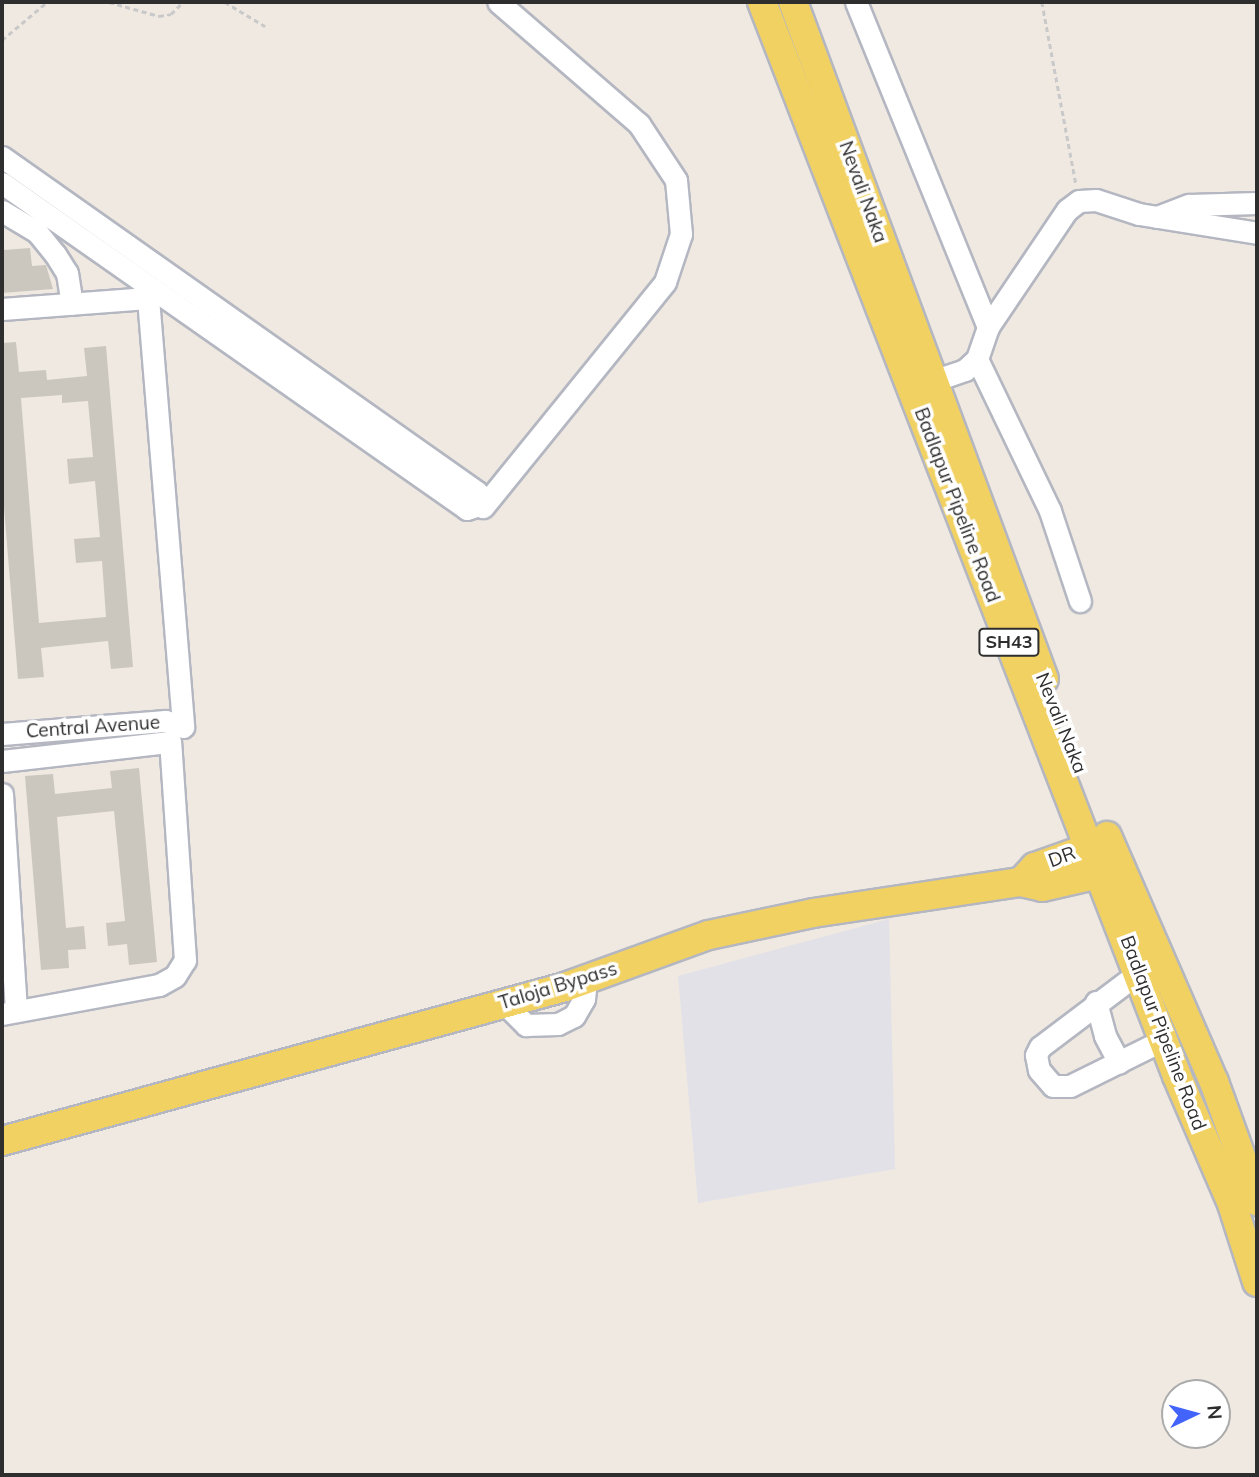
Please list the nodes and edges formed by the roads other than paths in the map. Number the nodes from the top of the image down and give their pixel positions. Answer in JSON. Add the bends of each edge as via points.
{"nodes":[{"id":1,"x":498,"y":2,"type":"edge"},
{"id":2,"x":762,"y":2,"type":"edge"},
{"id":3,"x":793,"y":2,"type":"edge"},
{"id":4,"x":856,"y":2,"type":"edge"},
{"id":5,"x":2,"y":157,"type":"edge"},
{"id":6,"x":2,"y":183,"type":"edge"},
{"id":7,"x":1257,"y":203,"type":"edge"},
{"id":8,"x":2,"y":211,"type":"edge"},
{"id":9,"x":1157,"y":217,"type":"junction"},
{"id":10,"x":1257,"y":233,"type":"edge"},
{"id":11,"x":72,"y":304,"type":"junction"},
{"id":12,"x":2,"y":309,"type":"edge"},
{"id":13,"x":988,"y":327,"type":"junction"},
{"id":14,"x":977,"y":359,"type":"junction"},
{"id":15,"x":922,"y":385,"type":"junction"},
{"id":16,"x":479,"y":505,"type":"junction"},
{"id":17,"x":1080,"y":601,"type":"dead end"},
{"id":18,"x":2,"y":734,"type":"edge"},
{"id":19,"x":176,"y":734,"type":"junction"},
{"id":20,"x":2,"y":761,"type":"edge"},
{"id":21,"x":2,"y":794,"type":"edge"},
{"id":22,"x":1100,"y":844,"type":"junction"},
{"id":23,"x":1111,"y":872,"type":"junction"},
{"id":24,"x":1021,"y":882,"type":"junction"},
{"id":25,"x":1138,"y":973,"type":"junction"},
{"id":26,"x":1096,"y":1002,"type":"junction"},
{"id":27,"x":9,"y":1012,"type":"edge"},
{"id":28,"x":1163,"y":1040,"type":"junction"},
{"id":29,"x":1119,"y":1062,"type":"junction"},
{"id":30,"x":2,"y":1141,"type":"edge"},
{"id":31,"x":1248,"y":1199,"type":"edge"},
{"id":32,"x":1257,"y":1282,"type":"edge"}],
"edges":[{"from":1,"to":16,"type":"street","via":[[639,124],[676,180],[681,234],[665,282],[483,507]]},
{"from":2,"to":15,"type":"main road","name":"Badlapur Pipeline Road","number":"SH43"},
{"from":3,"to":15,"type":"main road","name":"Nevali Naka","number":"SH43"},
{"from":4,"to":13,"type":"street"},
{"from":5,"to":16,"type":"street","via":[[477,492]]},
{"from":6,"to":16,"type":"street","via":[[467,509]]},
{"from":7,"to":9,"type":"street","via":[[1189,205]]},
{"from":8,"to":11,"type":"street","via":[[37,232],[55,254],[67,273]]},
{"from":9,"to":10,"type":"street"},
{"from":9,"to":13,"type":"street","via":[[1096,200],[1079,201],[1068,210]]},
{"from":11,"to":12,"type":"street"},
{"from":11,"to":19,"type":"street","via":[[148,298]]},
{"from":13,"to":14,"type":"street"},
{"from":14,"to":15,"type":"street","via":[[965,370]]},
{"from":14,"to":17,"type":"street","via":[[1050,510]]},
{"from":15,"to":22,"type":"main road","name":"Badlapur Pipeline Road","number":"SH43"},
{"from":18,"to":19,"type":"street","name":"Central Avenue","via":[[165,721]]},
{"from":19,"to":20,"type":"street","name":"Central Avenue"},
{"from":19,"to":27,"type":"street","via":[[186,960],[175,976],[159,985]]},
{"from":21,"to":27,"type":"street"},
{"from":22,"to":23,"type":"main road","name":"Badlapur Pipeline Road","number":"SH43"},
{"from":22,"to":24,"type":"main road","name":"DR","via":[[1035,867]]},
{"from":23,"to":24,"type":"main road","name":"Taloja Bypass","via":[[1042,887]]},
{"from":23,"to":25,"type":"main road","name":"Badlapur Pipeline Road","number":"SH43"},
{"from":23,"to":31,"type":"main road","number":"SH43","via":[[1213,1082]]},
{"from":24,"to":30,"type":"main road","name":"Taloja Bypass","via":[[813,913],[709,935],[505,1004]]},
{"from":25,"to":26,"type":"street"},
{"from":25,"to":28,"type":"main road","name":"Badlapur Pipeline Road","number":"SH43"},
{"from":26,"to":29,"type":"street","via":[[1105,1036]]},
{"from":26,"to":29,"type":"street","via":[[1040,1047],[1036,1055],[1039,1070],[1047,1082],[1061,1087]]},
{"from":28,"to":29,"type":"street"},
{"from":28,"to":31,"type":"main road","name":"Badlapur Pipeline Road","number":"SH43"},
{"from":31,"to":32,"type":"main road","name":"Badlapur Pipeline Road","number":"SH43"}]}
